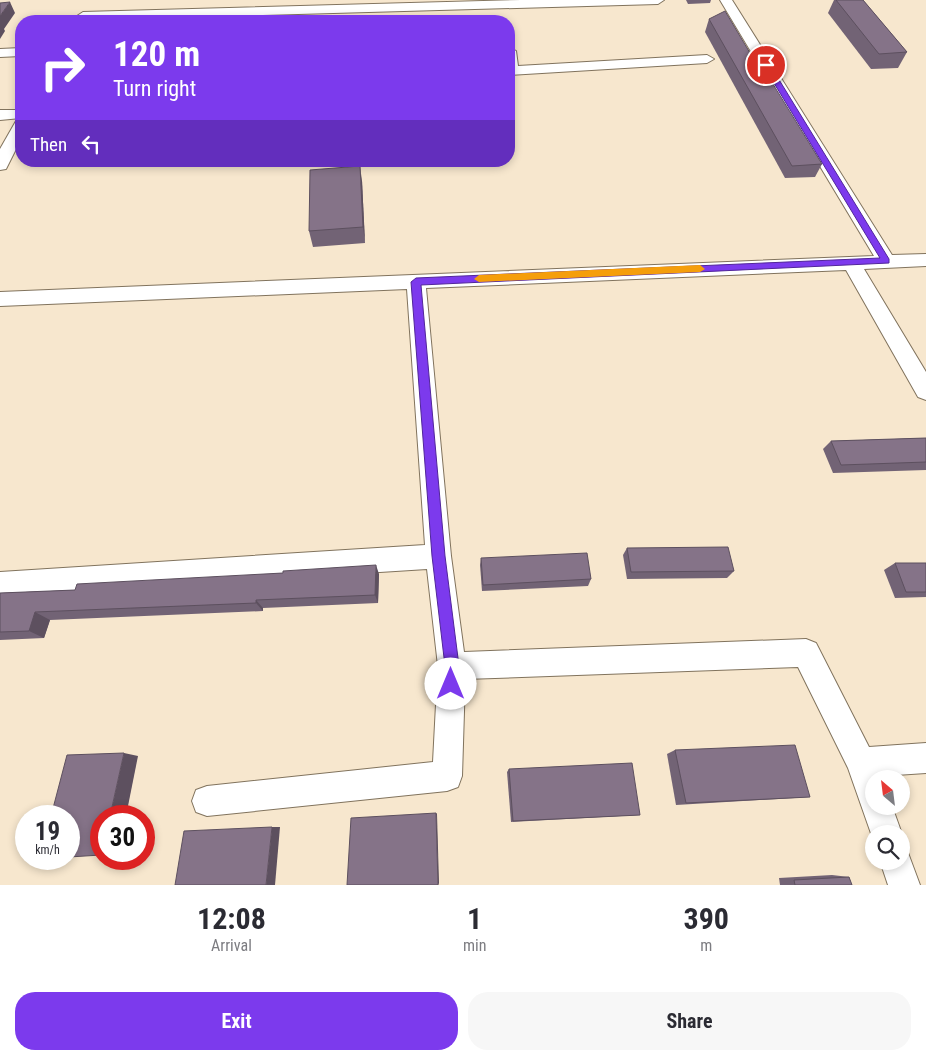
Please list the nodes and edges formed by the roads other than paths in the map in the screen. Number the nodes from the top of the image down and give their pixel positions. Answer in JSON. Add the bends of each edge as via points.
{"nodes":[{"id":1,"x":92,"y":0,"type":"edge"},
{"id":2,"x":658,"y":0,"type":"edge"},
{"id":3,"x":726,"y":0,"type":"edge"},
{"id":4,"x":500,"y":2,"type":"edge"},
{"id":5,"x":84,"y":15,"type":"edge"},
{"id":6,"x":357,"y":15,"type":"edge"},
{"id":7,"x":503,"y":15,"type":"edge"},
{"id":8,"x":15,"y":52,"type":"edge"},
{"id":9,"x":0,"y":53,"type":"edge"},
{"id":10,"x":707,"y":58,"type":"dead end"},
{"id":11,"x":515,"y":71,"type":"edge"},
{"id":12,"x":15,"y":114,"type":"edge"},
{"id":13,"x":0,"y":115,"type":"edge"},
{"id":14,"x":15,"y":136,"type":"edge"},
{"id":15,"x":0,"y":165,"type":"edge"},
{"id":16,"x":926,"y":260,"type":"edge"},
{"id":17,"x":886,"y":261,"type":"junction"},
{"id":18,"x":851,"y":262,"type":"junction"},
{"id":19,"x":416,"y":282,"type":"junction"},
{"id":20,"x":0,"y":298,"type":"edge"},
{"id":21,"x":926,"y":391,"type":"edge"},
{"id":22,"x":438,"y":556,"type":"junction"},
{"id":23,"x":0,"y":584,"type":"edge"},
{"id":24,"x":452,"y":666,"type":"junction"},
{"id":25,"x":926,"y":758,"type":"edge"},
{"id":26,"x":861,"y":762,"type":"junction"},
{"id":27,"x":865,"y":773,"type":"edge"},
{"id":28,"x":207,"y":802,"type":"dead end"},
{"id":29,"x":899,"y":870,"type":"edge"},
{"id":30,"x":904,"y":885,"type":"edge"}],
"edges":[{"from":1,"to":5,"type":"street"},
{"from":2,"to":4,"type":"street"},
{"from":3,"to":17,"type":"street"},
{"from":4,"to":6,"type":"street"},
{"from":4,"to":7,"type":"street"},
{"from":8,"to":9,"type":"street"},
{"from":10,"to":11,"type":"street"},
{"from":12,"to":13,"type":"street"},
{"from":14,"to":15,"type":"street"},
{"from":16,"to":17,"type":"street"},
{"from":17,"to":18,"type":"street"},
{"from":18,"to":19,"type":"street"},
{"from":18,"to":21,"type":"street"},
{"from":19,"to":20,"type":"street"},
{"from":19,"to":22,"type":"street"},
{"from":22,"to":23,"type":"street"},
{"from":22,"to":24,"type":"street"},
{"from":24,"to":26,"type":"street","via":[[806,653]]},
{"from":24,"to":28,"type":"street","via":[[447,776]]},
{"from":25,"to":26,"type":"street"},
{"from":26,"to":27,"type":"street"},
{"from":29,"to":30,"type":"street"}]}
